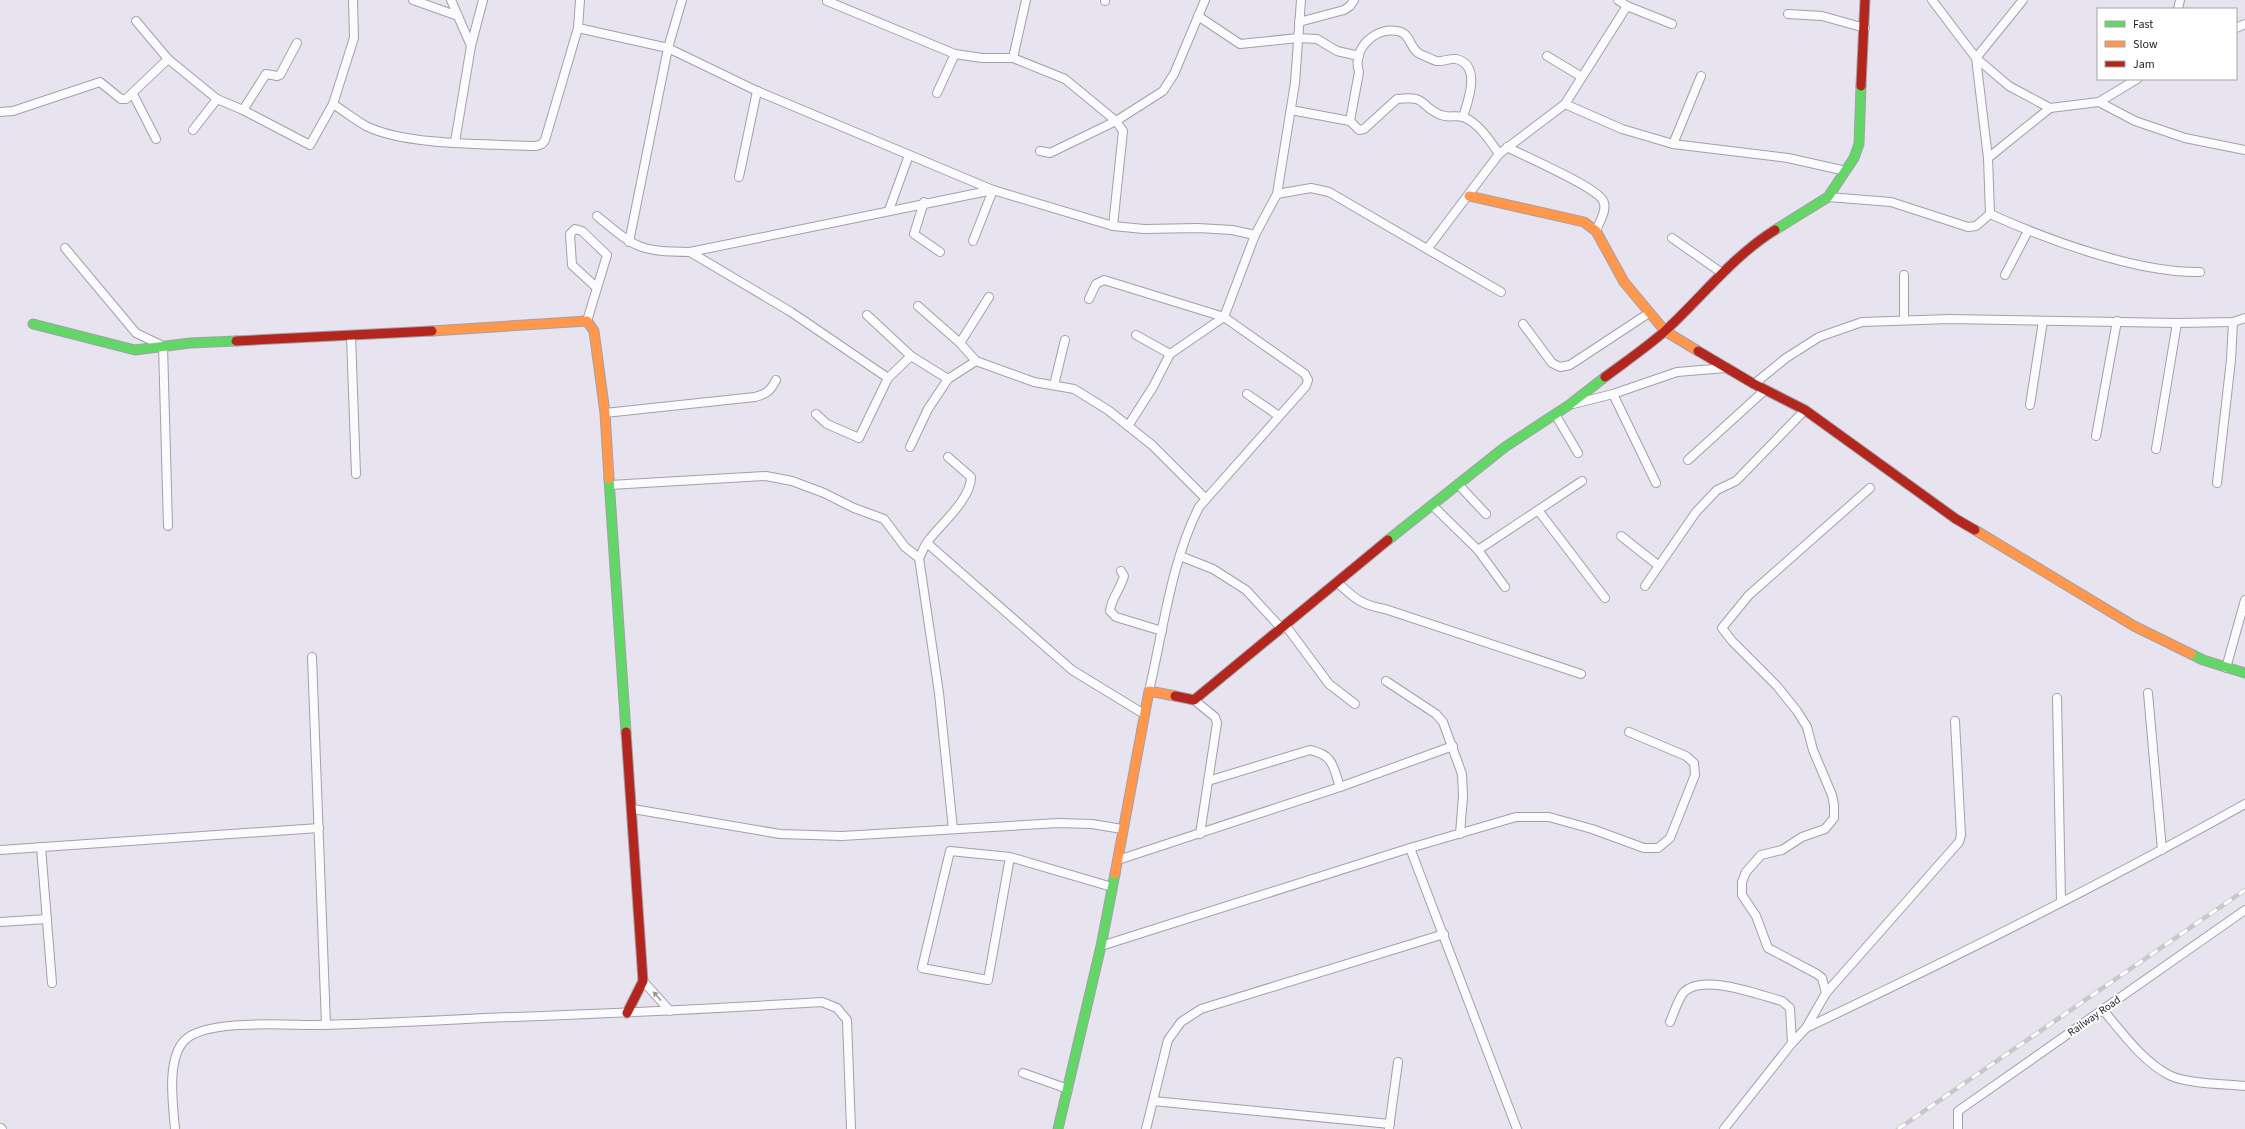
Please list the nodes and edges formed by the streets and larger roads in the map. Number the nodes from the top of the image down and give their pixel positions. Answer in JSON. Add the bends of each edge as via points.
{"nodes":[{"id":1,"x":353,"y":0,"type":"edge"},
{"id":2,"x":413,"y":0,"type":"edge"},
{"id":3,"x":452,"y":0,"type":"edge"},
{"id":4,"x":483,"y":0,"type":"edge"},
{"id":5,"x":580,"y":0,"type":"edge"},
{"id":6,"x":682,"y":0,"type":"edge"},
{"id":7,"x":1026,"y":0,"type":"edge"},
{"id":8,"x":1205,"y":0,"type":"edge"},
{"id":9,"x":1302,"y":0,"type":"edge"},
{"id":10,"x":1354,"y":0,"type":"edge"},
{"id":11,"x":1618,"y":0,"type":"edge"},
{"id":12,"x":1865,"y":0,"type":"edge"},
{"id":13,"x":1932,"y":0,"type":"edge"},
{"id":14,"x":2023,"y":0,"type":"edge"},
{"id":15,"x":828,"y":1,"type":"dead end"},
{"id":16,"x":1627,"y":6,"type":"junction"},
{"id":17,"x":1788,"y":14,"type":"dead end"},
{"id":18,"x":458,"y":16,"type":"junction"},
{"id":19,"x":1198,"y":16,"type":"junction"},
{"id":20,"x":136,"y":21,"type":"dead end"},
{"id":21,"x":1299,"y":22,"type":"junction"},
{"id":22,"x":1672,"y":24,"type":"dead end"},
{"id":23,"x":578,"y":28,"type":"junction"},
{"id":24,"x":1865,"y":28,"type":"junction"},
{"id":25,"x":1298,"y":38,"type":"junction"},
{"id":26,"x":297,"y":43,"type":"dead end"},
{"id":27,"x":471,"y":46,"type":"junction"},
{"id":28,"x":668,"y":48,"type":"junction"},
{"id":29,"x":955,"y":54,"type":"junction"},
{"id":30,"x":1359,"y":56,"type":"junction"},
{"id":31,"x":1547,"y":56,"type":"dead end"},
{"id":32,"x":1013,"y":58,"type":"junction"},
{"id":33,"x":1976,"y":58,"type":"junction"},
{"id":34,"x":168,"y":59,"type":"junction"},
{"id":35,"x":1582,"y":76,"type":"junction"},
{"id":36,"x":1701,"y":76,"type":"dead end"},
{"id":37,"x":2135,"y":80,"type":"edge"},
{"id":38,"x":757,"y":91,"type":"junction"},
{"id":39,"x":937,"y":93,"type":"dead end"},
{"id":40,"x":133,"y":94,"type":"junction"},
{"id":41,"x":217,"y":99,"type":"junction"},
{"id":42,"x":2098,"y":102,"type":"junction"},
{"id":43,"x":333,"y":104,"type":"junction"},
{"id":44,"x":1565,"y":104,"type":"junction"},
{"id":45,"x":2050,"y":108,"type":"junction"},
{"id":46,"x":243,"y":110,"type":"junction"},
{"id":47,"x":1291,"y":110,"type":"junction"},
{"id":48,"x":0,"y":112,"type":"edge"},
{"id":49,"x":1463,"y":117,"type":"junction"},
{"id":50,"x":1116,"y":121,"type":"junction"},
{"id":51,"x":1350,"y":121,"type":"junction"},
{"id":52,"x":193,"y":130,"type":"dead end"},
{"id":53,"x":156,"y":139,"type":"dead end"},
{"id":54,"x":455,"y":142,"type":"junction"},
{"id":55,"x":1673,"y":144,"type":"junction"},
{"id":56,"x":1507,"y":148,"type":"junction"},
{"id":57,"x":2245,"y":150,"type":"edge"},
{"id":58,"x":1040,"y":151,"type":"dead end"},
{"id":59,"x":1499,"y":154,"type":"junction"},
{"id":60,"x":909,"y":155,"type":"junction"},
{"id":61,"x":1988,"y":158,"type":"junction"},
{"id":62,"x":1846,"y":171,"type":"junction"},
{"id":63,"x":739,"y":177,"type":"dead end"},
{"id":64,"x":993,"y":190,"type":"junction"},
{"id":65,"x":1277,"y":194,"type":"junction"},
{"id":66,"x":1469,"y":196,"type":"junction"},
{"id":67,"x":1828,"y":197,"type":"junction"},
{"id":68,"x":924,"y":202,"type":"junction"},
{"id":69,"x":889,"y":210,"type":"junction"},
{"id":70,"x":1990,"y":214,"type":"junction"},
{"id":71,"x":597,"y":216,"type":"dead end"},
{"id":72,"x":1113,"y":226,"type":"junction"},
{"id":73,"x":1596,"y":231,"type":"junction"},
{"id":74,"x":2028,"y":231,"type":"junction"},
{"id":75,"x":1255,"y":235,"type":"junction"},
{"id":76,"x":1672,"y":238,"type":"dead end"},
{"id":77,"x":973,"y":241,"type":"dead end"},
{"id":78,"x":629,"y":242,"type":"junction"},
{"id":79,"x":65,"y":248,"type":"dead end"},
{"id":80,"x":1428,"y":248,"type":"junction"},
{"id":81,"x":690,"y":252,"type":"junction"},
{"id":82,"x":940,"y":252,"type":"dead end"},
{"id":83,"x":2200,"y":272,"type":"dead end"},
{"id":84,"x":1722,"y":273,"type":"junction"},
{"id":85,"x":1904,"y":275,"type":"dead end"},
{"id":86,"x":2005,"y":276,"type":"dead end"},
{"id":87,"x":597,"y":288,"type":"junction"},
{"id":88,"x":1501,"y":292,"type":"dead end"},
{"id":89,"x":989,"y":297,"type":"dead end"},
{"id":90,"x":1089,"y":299,"type":"dead end"},
{"id":91,"x":918,"y":306,"type":"dead end"},
{"id":92,"x":1649,"y":313,"type":"junction"},
{"id":93,"x":867,"y":315,"type":"dead end"},
{"id":94,"x":1224,"y":317,"type":"junction"},
{"id":95,"x":2245,"y":318,"type":"edge"},
{"id":96,"x":1904,"y":319,"type":"junction"},
{"id":97,"x":587,"y":321,"type":"junction"},
{"id":98,"x":2043,"y":321,"type":"junction"},
{"id":99,"x":2117,"y":321,"type":"junction"},
{"id":100,"x":2232,"y":322,"type":"junction"},
{"id":101,"x":2177,"y":323,"type":"junction"},
{"id":102,"x":33,"y":324,"type":"dead end"},
{"id":103,"x":1523,"y":324,"type":"dead end"},
{"id":104,"x":1665,"y":330,"type":"junction"},
{"id":105,"x":1136,"y":335,"type":"dead end"},
{"id":106,"x":351,"y":336,"type":"junction"},
{"id":107,"x":1065,"y":340,"type":"dead end"},
{"id":108,"x":960,"y":343,"type":"junction"},
{"id":109,"x":163,"y":346,"type":"junction"},
{"id":110,"x":1170,"y":354,"type":"junction"},
{"id":111,"x":911,"y":356,"type":"junction"},
{"id":112,"x":976,"y":361,"type":"junction"},
{"id":113,"x":1727,"y":368,"type":"junction"},
{"id":114,"x":888,"y":378,"type":"junction"},
{"id":115,"x":948,"y":379,"type":"junction"},
{"id":116,"x":776,"y":380,"type":"dead end"},
{"id":117,"x":1754,"y":384,"type":"junction"},
{"id":118,"x":1054,"y":385,"type":"junction"},
{"id":119,"x":1765,"y":390,"type":"junction"},
{"id":120,"x":1247,"y":394,"type":"dead end"},
{"id":121,"x":1613,"y":394,"type":"junction"},
{"id":122,"x":1569,"y":404,"type":"junction"},
{"id":123,"x":2030,"y":405,"type":"dead end"},
{"id":124,"x":1805,"y":410,"type":"junction"},
{"id":125,"x":605,"y":413,"type":"junction"},
{"id":126,"x":816,"y":414,"type":"dead end"},
{"id":127,"x":1555,"y":414,"type":"junction"},
{"id":128,"x":1279,"y":416,"type":"junction"},
{"id":129,"x":1128,"y":426,"type":"junction"},
{"id":130,"x":2096,"y":436,"type":"dead end"},
{"id":131,"x":910,"y":447,"type":"dead end"},
{"id":132,"x":2156,"y":450,"type":"dead end"},
{"id":133,"x":1578,"y":453,"type":"dead end"},
{"id":134,"x":948,"y":457,"type":"dead end"},
{"id":135,"x":1688,"y":460,"type":"dead end"},
{"id":136,"x":356,"y":474,"type":"dead end"},
{"id":137,"x":1582,"y":481,"type":"dead end"},
{"id":138,"x":1656,"y":483,"type":"dead end"},
{"id":139,"x":2217,"y":483,"type":"dead end"},
{"id":140,"x":1458,"y":484,"type":"junction"},
{"id":141,"x":610,"y":485,"type":"junction"},
{"id":142,"x":1870,"y":488,"type":"dead end"},
{"id":143,"x":1205,"y":498,"type":"junction"},
{"id":144,"x":1432,"y":505,"type":"junction"},
{"id":145,"x":1538,"y":510,"type":"junction"},
{"id":146,"x":1486,"y":514,"type":"dead end"},
{"id":147,"x":168,"y":526,"type":"dead end"},
{"id":148,"x":1621,"y":536,"type":"dead end"},
{"id":149,"x":927,"y":543,"type":"junction"},
{"id":150,"x":1478,"y":550,"type":"junction"},
{"id":151,"x":1180,"y":556,"type":"junction"},
{"id":152,"x":919,"y":558,"type":"junction"},
{"id":153,"x":1659,"y":566,"type":"junction"},
{"id":154,"x":1121,"y":571,"type":"dead end"},
{"id":155,"x":1337,"y":582,"type":"junction"},
{"id":156,"x":1645,"y":586,"type":"dead end"},
{"id":157,"x":1505,"y":587,"type":"dead end"},
{"id":158,"x":1605,"y":598,"type":"dead end"},
{"id":159,"x":2245,"y":600,"type":"edge"},
{"id":160,"x":1284,"y":628,"type":"junction"},
{"id":161,"x":1162,"y":631,"type":"junction"},
{"id":162,"x":312,"y":657,"type":"dead end"},
{"id":163,"x":2226,"y":668,"type":"junction"},
{"id":164,"x":2245,"y":673,"type":"edge"},
{"id":165,"x":1581,"y":674,"type":"dead end"},
{"id":166,"x":1386,"y":681,"type":"dead end"},
{"id":167,"x":1149,"y":691,"type":"junction"},
{"id":168,"x":2148,"y":693,"type":"dead end"},
{"id":169,"x":2057,"y":698,"type":"dead end"},
{"id":170,"x":1194,"y":700,"type":"junction"},
{"id":171,"x":1355,"y":704,"type":"dead end"},
{"id":172,"x":1144,"y":714,"type":"junction"},
{"id":173,"x":1955,"y":721,"type":"dead end"},
{"id":174,"x":1629,"y":732,"type":"dead end"},
{"id":175,"x":1453,"y":746,"type":"junction"},
{"id":176,"x":1208,"y":781,"type":"junction"},
{"id":177,"x":1340,"y":787,"type":"junction"},
{"id":178,"x":2245,"y":804,"type":"edge"},
{"id":179,"x":633,"y":809,"type":"junction"},
{"id":180,"x":319,"y":828,"type":"junction"},
{"id":181,"x":953,"y":829,"type":"junction"},
{"id":182,"x":1122,"y":829,"type":"junction"},
{"id":183,"x":1200,"y":834,"type":"junction"},
{"id":184,"x":1460,"y":834,"type":"junction"},
{"id":185,"x":41,"y":847,"type":"junction"},
{"id":186,"x":1410,"y":848,"type":"junction"},
{"id":187,"x":0,"y":850,"type":"edge"},
{"id":188,"x":2162,"y":850,"type":"junction"},
{"id":189,"x":1010,"y":857,"type":"junction"},
{"id":190,"x":1118,"y":860,"type":"junction"},
{"id":191,"x":1112,"y":887,"type":"junction"},
{"id":192,"x":2061,"y":901,"type":"junction"},
{"id":193,"x":2245,"y":910,"type":"edge"},
{"id":194,"x":47,"y":919,"type":"junction"},
{"id":195,"x":0,"y":922,"type":"edge"},
{"id":196,"x":1444,"y":934,"type":"junction"},
{"id":197,"x":1100,"y":946,"type":"junction"},
{"id":198,"x":643,"y":981,"type":"junction"},
{"id":199,"x":52,"y":983,"type":"dead end"},
{"id":200,"x":1826,"y":993,"type":"junction"},
{"id":201,"x":2103,"y":1010,"type":"junction"},
{"id":202,"x":670,"y":1011,"type":"junction"},
{"id":203,"x":627,"y":1013,"type":"junction"},
{"id":204,"x":1670,"y":1022,"type":"dead end"},
{"id":205,"x":326,"y":1025,"type":"junction"},
{"id":206,"x":1806,"y":1028,"type":"junction"},
{"id":207,"x":1792,"y":1043,"type":"junction"},
{"id":208,"x":1398,"y":1062,"type":"dead end"},
{"id":209,"x":1023,"y":1073,"type":"dead end"},
{"id":210,"x":2245,"y":1086,"type":"edge"},
{"id":211,"x":1068,"y":1089,"type":"junction"},
{"id":212,"x":1153,"y":1101,"type":"junction"},
{"id":213,"x":1390,"y":1126,"type":"edge"},
{"id":214,"x":175,"y":1129,"type":"edge"},
{"id":215,"x":851,"y":1129,"type":"edge"},
{"id":216,"x":1058,"y":1129,"type":"edge"},
{"id":217,"x":1146,"y":1129,"type":"edge"},
{"id":218,"x":1517,"y":1129,"type":"edge"},
{"id":219,"x":1724,"y":1129,"type":"edge"},
{"id":220,"x":1958,"y":1129,"type":"edge"}],
"edges":[{"from":1,"to":43,"type":"street","via":[[354,38]]},
{"from":2,"to":18,"type":"street"},
{"from":3,"to":18,"type":"street"},
{"from":4,"to":27,"type":"street"},
{"from":5,"to":23,"type":"street"},
{"from":6,"to":28,"type":"street"},
{"from":7,"to":32,"type":"street"},
{"from":8,"to":19,"type":"street"},
{"from":9,"to":21,"type":"street"},
{"from":10,"to":21,"type":"street","via":[[1344,10]]},
{"from":11,"to":16,"type":"street"},
{"from":12,"to":24,"type":"street"},
{"from":13,"to":33,"type":"street"},
{"from":14,"to":33,"type":"street"},
{"from":15,"to":29,"type":"street"},
{"from":16,"to":22,"type":"street"},
{"from":16,"to":35,"type":"street"},
{"from":17,"to":24,"type":"street","via":[[1822,16]]},
{"from":18,"to":27,"type":"street"},
{"from":19,"to":25,"type":"street","via":[[1240,44]]},
{"from":19,"to":50,"type":"street","via":[[1174,74],[1163,91]]},
{"from":20,"to":34,"type":"street"},
{"from":21,"to":25,"type":"street"},
{"from":23,"to":28,"type":"street"},
{"from":23,"to":54,"type":"street","via":[[542,144],[536,146]]},
{"from":24,"to":62,"type":"street","via":[[1859,144]]},
{"from":25,"to":30,"type":"street","via":[[1317,39],[1337,51]]},
{"from":25,"to":47,"type":"street"},
{"from":26,"to":46,"type":"street","via":[[280,75],[266,74]]},
{"from":27,"to":54,"type":"street"},
{"from":28,"to":38,"type":"street"},
{"from":28,"to":78,"type":"street"},
{"from":29,"to":32,"type":"street","via":[[982,58]]},
{"from":29,"to":39,"type":"street"},
{"from":30,"to":49,"type":"street","via":[[1365,43],[1375,34],[1387,31],[1402,32],[1417,52],[1436,61],[1454,59],[1466,64],[1470,71],[1471,93]]},
{"from":30,"to":51,"type":"street","via":[[1357,64],[1360,72]]},
{"from":31,"to":35,"type":"street"},
{"from":32,"to":50,"type":"street","via":[[1065,79]]},
{"from":33,"to":45,"type":"street","via":[[2009,86]]},
{"from":33,"to":61,"type":"street"},
{"from":34,"to":40,"type":"street"},
{"from":34,"to":41,"type":"street"},
{"from":35,"to":44,"type":"street"},
{"from":36,"to":55,"type":"street"},
{"from":37,"to":42,"type":"street"},
{"from":38,"to":60,"type":"street"},
{"from":38,"to":63,"type":"street"},
{"from":40,"to":48,"type":"street","via":[[126,99],[120,99],[100,82],[13,111]]},
{"from":40,"to":53,"type":"street"},
{"from":41,"to":46,"type":"street"},
{"from":41,"to":52,"type":"street"},
{"from":42,"to":45,"type":"street"},
{"from":42,"to":57,"type":"street","via":[[2135,121],[2185,138]]},
{"from":43,"to":46,"type":"street","via":[[310,145]]},
{"from":43,"to":54,"type":"street","via":[[367,126],[401,137]]},
{"from":44,"to":55,"type":"street","via":[[1622,129]]},
{"from":44,"to":56,"type":"street"},
{"from":45,"to":61,"type":"street"},
{"from":47,"to":51,"type":"street"},
{"from":47,"to":65,"type":"street"},
{"from":49,"to":51,"type":"street","via":[[1440,115],[1419,99],[1410,98],[1391,102],[1364,129],[1360,130]]},
{"from":49,"to":59,"type":"street","via":[[1486,134]]},
{"from":50,"to":58,"type":"street","via":[[1050,153]]},
{"from":50,"to":72,"type":"street","via":[[1124,134]]},
{"from":55,"to":62,"type":"street","via":[[1788,158]]},
{"from":56,"to":59,"type":"street"},
{"from":56,"to":73,"type":"street","via":[[1585,186],[1602,199],[1605,209]]},
{"from":59,"to":66,"type":"street"},
{"from":60,"to":64,"type":"street"},
{"from":60,"to":69,"type":"street"},
{"from":61,"to":70,"type":"street"},
{"from":62,"to":67,"type":"street"},
{"from":64,"to":68,"type":"street"},
{"from":64,"to":72,"type":"street"},
{"from":64,"to":77,"type":"street"},
{"from":65,"to":75,"type":"street"},
{"from":65,"to":80,"type":"street","via":[[1311,188],[1330,192]]},
{"from":66,"to":73,"type":"street","via":[[1584,222]]},
{"from":66,"to":80,"type":"street"},
{"from":67,"to":70,"type":"street","via":[[1891,202],[1968,227],[1976,226]]},
{"from":67,"to":84,"type":"street","via":[[1759,240]]},
{"from":68,"to":69,"type":"street"},
{"from":68,"to":82,"type":"street","via":[[914,234]]},
{"from":69,"to":81,"type":"street"},
{"from":70,"to":74,"type":"street"},
{"from":71,"to":78,"type":"street"},
{"from":72,"to":75,"type":"street","via":[[1232,230]]},
{"from":73,"to":92,"type":"street","via":[[1624,282]]},
{"from":74,"to":83,"type":"street","via":[[2120,260],[2178,272]]},
{"from":74,"to":86,"type":"street"},
{"from":75,"to":94,"type":"street"},
{"from":76,"to":84,"type":"street"},
{"from":78,"to":81,"type":"street","via":[[654,251]]},
{"from":79,"to":109,"type":"street","via":[[136,333]]},
{"from":80,"to":88,"type":"street"},
{"from":81,"to":114,"type":"street","via":[[791,312]]},
{"from":84,"to":104,"type":"street"},
{"from":85,"to":96,"type":"street"},
{"from":87,"to":87,"type":"street","via":[[607,255],[582,230],[575,229],[570,234],[572,265]]},
{"from":87,"to":97,"type":"street"},
{"from":89,"to":108,"type":"street"},
{"from":90,"to":94,"type":"street","via":[[1096,284],[1104,280]]},
{"from":91,"to":108,"type":"street"},
{"from":92,"to":103,"type":"street","via":[[1570,365],[1560,367],[1552,363]]},
{"from":92,"to":104,"type":"street"},
{"from":93,"to":111,"type":"street"},
{"from":94,"to":110,"type":"street"},
{"from":94,"to":128,"type":"street","via":[[1305,374],[1308,380],[1306,386]]},
{"from":95,"to":100,"type":"street"},
{"from":96,"to":98,"type":"street"},
{"from":96,"to":117,"type":"street","via":[[1862,322],[1819,336]]},
{"from":97,"to":106,"type":"street"},
{"from":97,"to":125,"type":"street","via":[[594,331]]},
{"from":98,"to":99,"type":"street"},
{"from":98,"to":123,"type":"street"},
{"from":99,"to":101,"type":"street"},
{"from":99,"to":130,"type":"street"},
{"from":100,"to":101,"type":"street"},
{"from":100,"to":139,"type":"street","via":[[2231,360]]},
{"from":101,"to":132,"type":"street"},
{"from":102,"to":109,"type":"street","via":[[135,350]]},
{"from":104,"to":113,"type":"street"},
{"from":104,"to":122,"type":"street"},
{"from":105,"to":110,"type":"street"},
{"from":106,"to":109,"type":"street"},
{"from":106,"to":136,"type":"street"},
{"from":107,"to":118,"type":"street"},
{"from":108,"to":112,"type":"street"},
{"from":109,"to":147,"type":"street"},
{"from":110,"to":129,"type":"street"},
{"from":111,"to":114,"type":"street"},
{"from":111,"to":115,"type":"street"},
{"from":112,"to":115,"type":"street"},
{"from":112,"to":118,"type":"street","via":[[1034,382]]},
{"from":113,"to":117,"type":"street"},
{"from":113,"to":121,"type":"street","via":[[1677,372]]},
{"from":114,"to":126,"type":"street","via":[[859,438],[828,424]]},
{"from":115,"to":131,"type":"street","via":[[928,409]]},
{"from":116,"to":125,"type":"street","via":[[771,390],[755,397]]},
{"from":117,"to":119,"type":"street"},
{"from":118,"to":129,"type":"street","via":[[1074,389]]},
{"from":119,"to":124,"type":"street"},
{"from":119,"to":135,"type":"street"},
{"from":120,"to":128,"type":"street"},
{"from":121,"to":122,"type":"street"},
{"from":121,"to":138,"type":"street"},
{"from":122,"to":127,"type":"street"},
{"from":124,"to":153,"type":"street","via":[[1736,481],[1716,490],[1696,512]]},
{"from":124,"to":163,"type":"street","via":[[1956,519],[2134,626],[2202,660]]},
{"from":125,"to":141,"type":"street"},
{"from":127,"to":133,"type":"street"},
{"from":127,"to":140,"type":"street","via":[[1505,447]]},
{"from":128,"to":143,"type":"street"},
{"from":129,"to":143,"type":"street","via":[[1152,445]]},
{"from":134,"to":149,"type":"street","via":[[967,472],[971,482],[966,496]]},
{"from":137,"to":145,"type":"street"},
{"from":140,"to":144,"type":"street"},
{"from":140,"to":146,"type":"street"},
{"from":141,"to":152,"type":"street","via":[[766,476],[792,481],[884,519],[905,547]]},
{"from":141,"to":179,"type":"street"},
{"from":142,"to":200,"type":"street","via":[[1749,595],[1722,628],[1798,711],[1807,727],[1813,750],[1832,795],[1834,818],[1829,825],[1820,832],[1802,837],[1782,850],[1761,856],[1746,872],[1742,888],[1742,895],[1756,916],[1768,948],[1817,974],[1822,978]]},
{"from":143,"to":151,"type":"street","via":[[1189,528]]},
{"from":144,"to":150,"type":"street"},
{"from":144,"to":155,"type":"street"},
{"from":145,"to":150,"type":"street"},
{"from":145,"to":158,"type":"street"},
{"from":148,"to":153,"type":"street"},
{"from":149,"to":152,"type":"street"},
{"from":149,"to":172,"type":"street","via":[[1072,670]]},
{"from":150,"to":157,"type":"street"},
{"from":151,"to":160,"type":"street","via":[[1213,569],[1246,590]]},
{"from":151,"to":161,"type":"street"},
{"from":152,"to":181,"type":"street","via":[[939,693]]},
{"from":153,"to":156,"type":"street"},
{"from":154,"to":161,"type":"street","via":[[1124,576],[1110,606],[1112,614]]},
{"from":155,"to":160,"type":"street"},
{"from":155,"to":165,"type":"street","via":[[1358,602],[1367,606],[1385,609]]},
{"from":159,"to":163,"type":"street"},
{"from":160,"to":170,"type":"street"},
{"from":160,"to":171,"type":"street","via":[[1330,684]]},
{"from":161,"to":167,"type":"street"},
{"from":162,"to":180,"type":"street"},
{"from":163,"to":164,"type":"street"},
{"from":166,"to":175,"type":"street","via":[[1436,714]]},
{"from":167,"to":170,"type":"street"},
{"from":167,"to":172,"type":"street"},
{"from":168,"to":188,"type":"street"},
{"from":169,"to":192,"type":"street"},
{"from":170,"to":176,"type":"street","via":[[1215,717],[1217,723]]},
{"from":172,"to":182,"type":"street"},
{"from":173,"to":200,"type":"street","via":[[1961,835],[1959,842]]},
{"from":174,"to":184,"type":"street","via":[[1686,756],[1694,763],[1695,775],[1670,838],[1658,848],[1644,848],[1549,817],[1516,817]]},
{"from":175,"to":177,"type":"street"},
{"from":175,"to":184,"type":"street","via":[[1462,774],[1464,796]]},
{"from":176,"to":177,"type":"street","via":[[1310,750],[1329,758]]},
{"from":176,"to":183,"type":"street"},
{"from":177,"to":183,"type":"street"},
{"from":178,"to":188,"type":"street"},
{"from":179,"to":181,"type":"street","via":[[780,834],[842,836]]},
{"from":179,"to":198,"type":"street"},
{"from":180,"to":185,"type":"street"},
{"from":180,"to":205,"type":"street"},
{"from":181,"to":182,"type":"street","via":[[1065,823]]},
{"from":182,"to":190,"type":"street"},
{"from":183,"to":190,"type":"street"},
{"from":184,"to":186,"type":"street"},
{"from":185,"to":187,"type":"street"},
{"from":185,"to":194,"type":"street"},
{"from":186,"to":196,"type":"street"},
{"from":186,"to":197,"type":"street"},
{"from":188,"to":192,"type":"street"},
{"from":189,"to":189,"type":"street","via":[[950,851],[922,968],[988,980]]},
{"from":189,"to":191,"type":"street"},
{"from":190,"to":191,"type":"street"},
{"from":191,"to":197,"type":"street"},
{"from":192,"to":206,"type":"street","via":[[1941,964]]},
{"from":193,"to":201,"type":"street","name":"Railway Road"},
{"from":194,"to":195,"type":"street"},
{"from":194,"to":199,"type":"street"},
{"from":196,"to":212,"type":"street","via":[[1201,1009],[1181,1022],[1168,1040]]},
{"from":196,"to":218,"type":"street"},
{"from":197,"to":211,"type":"street"},
{"from":202,"to":198,"type":"street","one_way":true},
{"from":198,"to":203,"type":"street"},
{"from":200,"to":206,"type":"street"},
{"from":201,"to":210,"type":"street","via":[[2144,1057],[2169,1075],[2205,1083]]},
{"from":201,"to":220,"type":"street","name":"Railway Road","via":[[1958,1111]]},
{"from":202,"to":203,"type":"street"},
{"from":202,"to":215,"type":"street","via":[[822,1002],[836,1008],[847,1020]]},
{"from":203,"to":205,"type":"street"},
{"from":204,"to":207,"type":"street","via":[[1683,993],[1690,987],[1716,984],[1788,1004]]},
{"from":205,"to":214,"type":"street","via":[[203,1029],[185,1040],[175,1058],[172,1095]]},
{"from":206,"to":207,"type":"street"},
{"from":207,"to":219,"type":"street"},
{"from":208,"to":213,"type":"street"},
{"from":209,"to":211,"type":"street"},
{"from":211,"to":216,"type":"street"},
{"from":212,"to":213,"type":"street"},
{"from":212,"to":217,"type":"street"}]}
